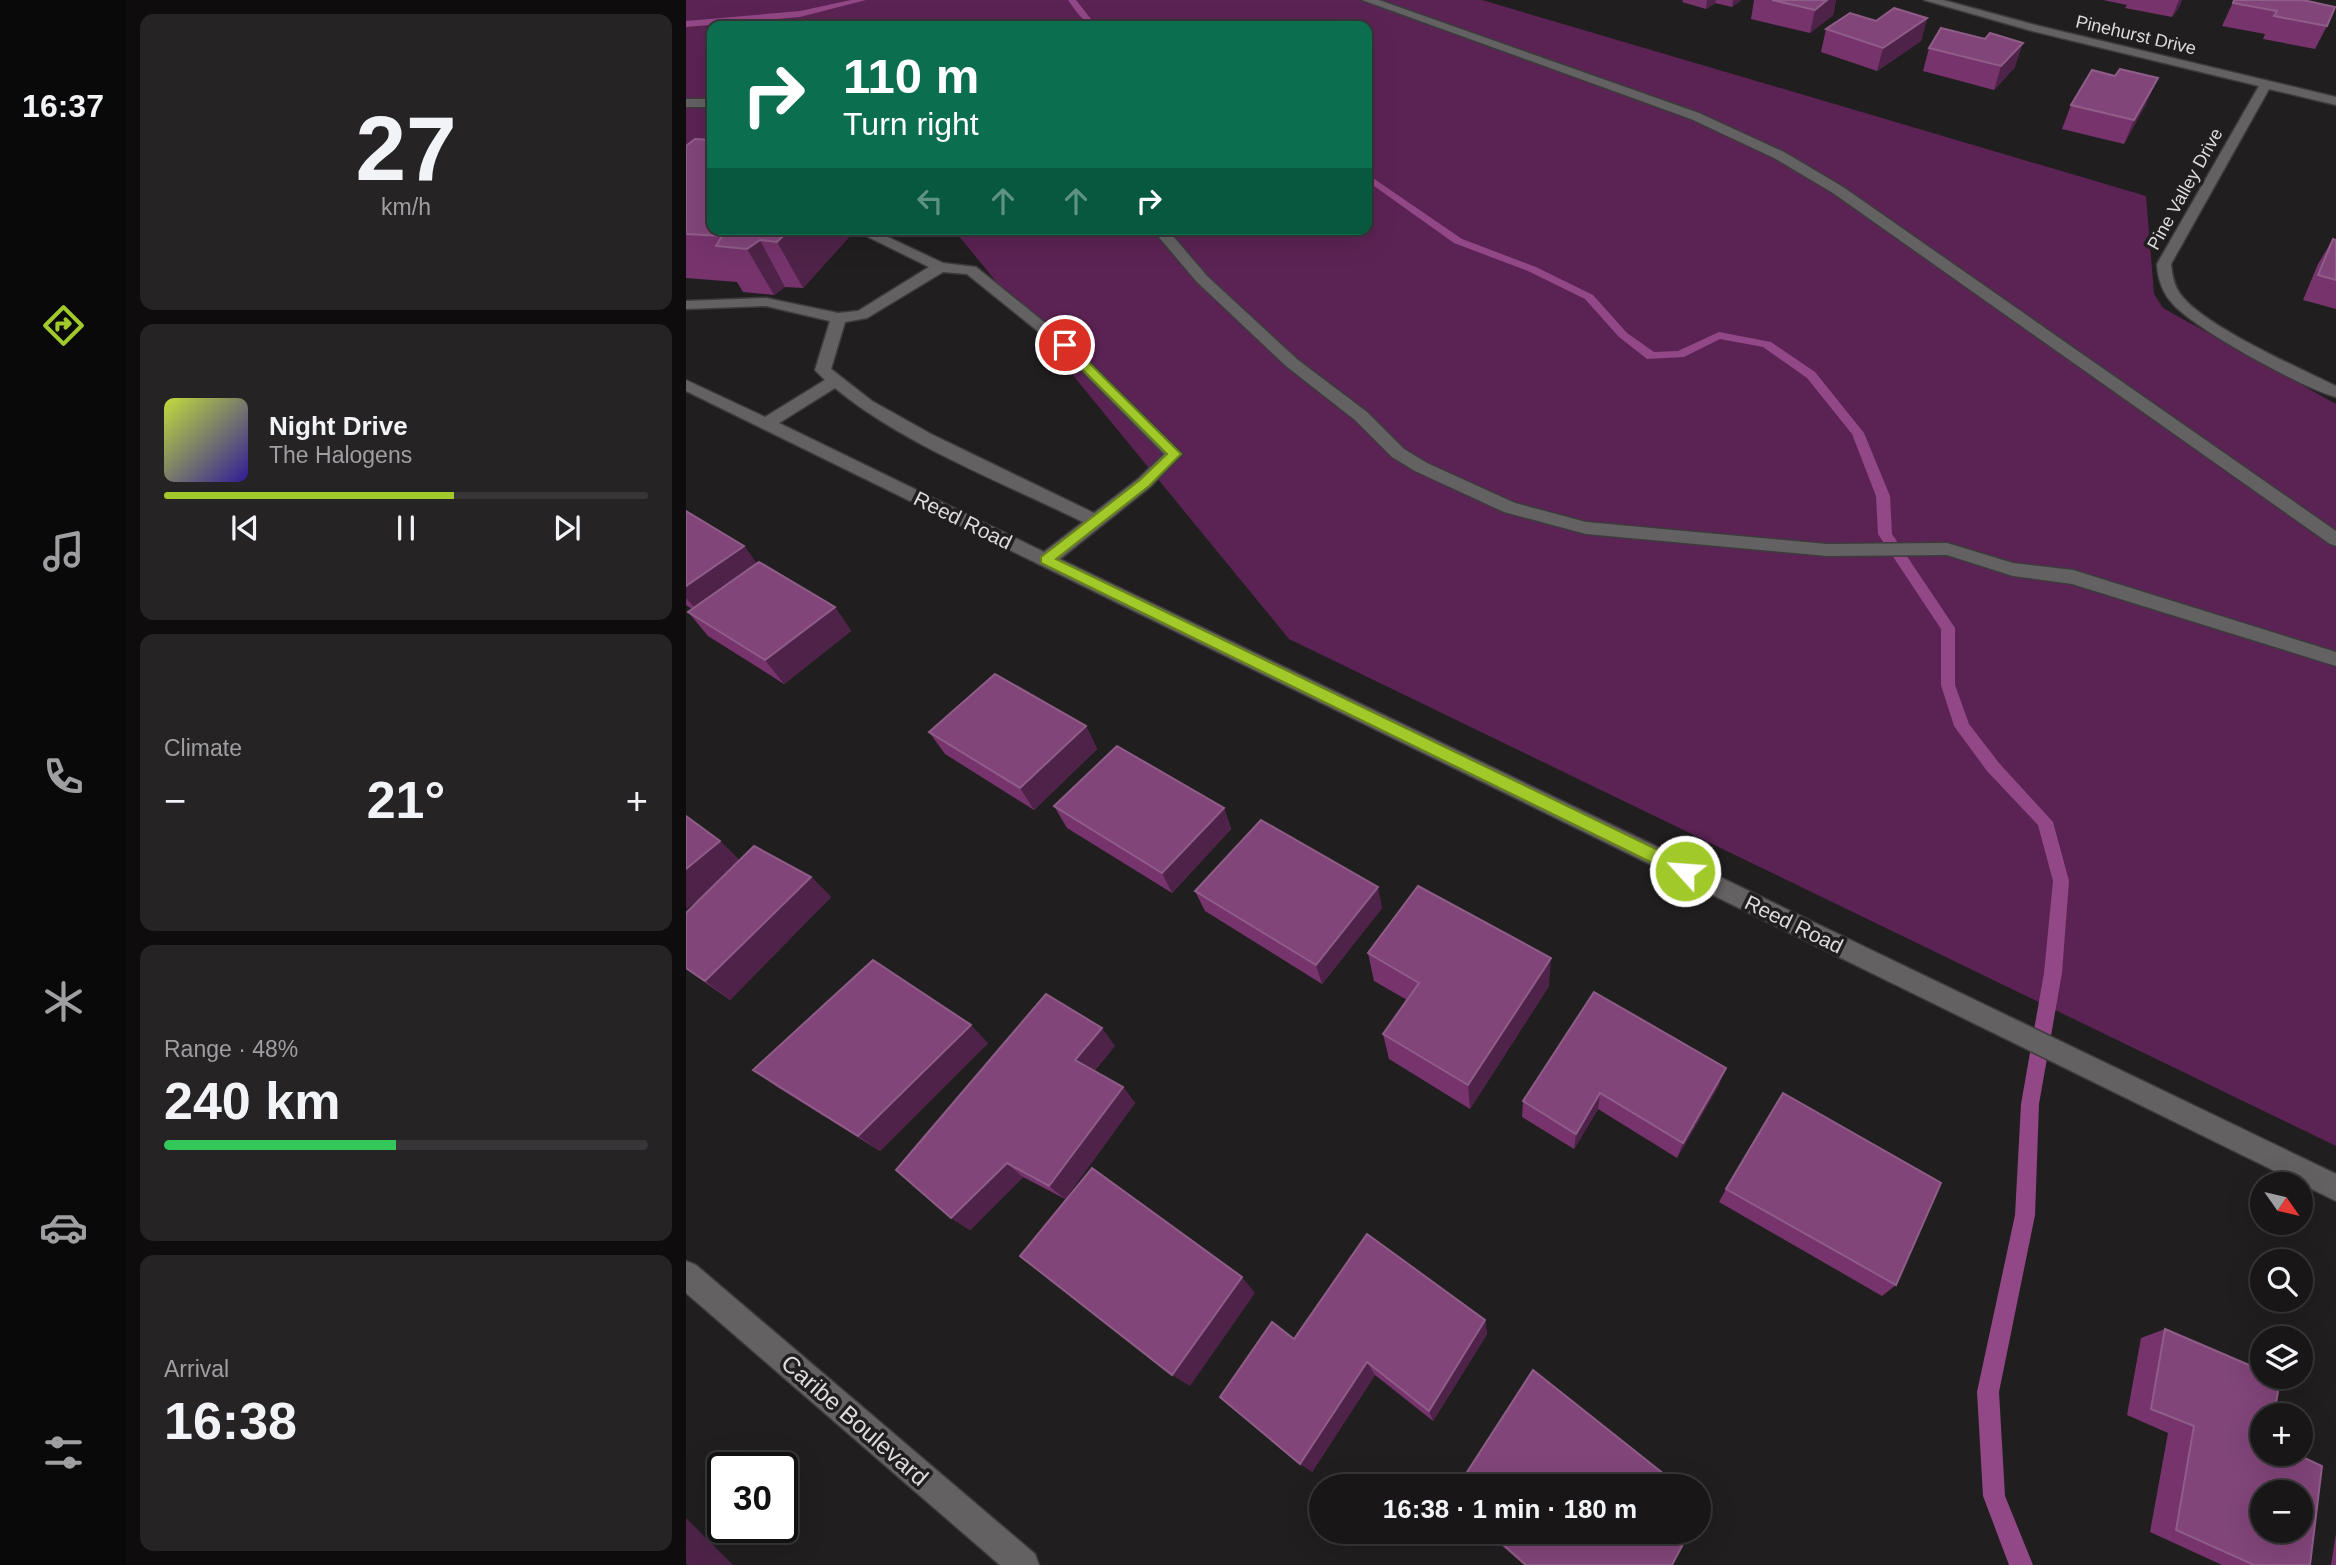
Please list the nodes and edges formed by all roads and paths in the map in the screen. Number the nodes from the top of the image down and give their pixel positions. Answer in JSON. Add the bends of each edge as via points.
{"nodes":[{"id":1,"x":1368,"y":0,"type":"edge"},
{"id":2,"x":1930,"y":0,"type":"edge"},
{"id":3,"x":2266,"y":84,"type":"junction"},
{"id":4,"x":2336,"y":100,"type":"edge"},
{"id":5,"x":686,"y":103,"type":"edge"},
{"id":6,"x":707,"y":103,"type":"edge"},
{"id":7,"x":872,"y":235,"type":"edge"},
{"id":8,"x":1164,"y":235,"type":"edge"},
{"id":9,"x":940,"y":267,"type":"junction"},
{"id":10,"x":686,"y":305,"type":"edge"},
{"id":11,"x":838,"y":318,"type":"junction"},
{"id":12,"x":836,"y":380,"type":"junction"},
{"id":13,"x":686,"y":385,"type":"edge"},
{"id":14,"x":2336,"y":392,"type":"edge"},
{"id":15,"x":766,"y":424,"type":"junction"},
{"id":16,"x":1096,"y":521,"type":"junction"},
{"id":17,"x":2336,"y":540,"type":"edge"},
{"id":18,"x":1046,"y":560,"type":"junction"},
{"id":19,"x":2336,"y":659,"type":"edge"},
{"id":20,"x":2336,"y":1188,"type":"edge"},
{"id":21,"x":686,"y":1275,"type":"edge"},
{"id":22,"x":1024,"y":1565,"type":"edge"}],
"edges":[{"from":1,"to":17,"type":"street","via":[[1695,116],[1779,155],[1838,190]]},
{"from":2,"to":3,"type":"street","name":"Pinehurst Drive"},
{"from":3,"to":4,"type":"street","name":"Pinehurst Drive"},
{"from":3,"to":14,"type":"street","name":"Pine Valley Drive","via":[[2164,264],[2165,275],[2181,304],[2204,322]]},
{"from":5,"to":6,"type":"street"},
{"from":7,"to":9,"type":"street"},
{"from":8,"to":19,"type":"street","via":[[1202,279],[1292,363],[1361,416],[1398,453],[1510,509],[1586,528],[1827,550],[1947,549],[2012,569],[2073,577]]},
{"from":9,"to":11,"type":"street","via":[[862,314]]},
{"from":9,"to":16,"type":"street","via":[[971,270],[1065,345],[1174,454]]},
{"from":10,"to":11,"type":"street","via":[[766,302]]},
{"from":11,"to":12,"type":"street","via":[[823,370]]},
{"from":12,"to":15,"type":"street"},
{"from":12,"to":16,"type":"street","via":[[866,405],[925,438]]},
{"from":13,"to":15,"type":"street","name":"Reed Road"},
{"from":15,"to":18,"type":"street","name":"Reed Road"},
{"from":16,"to":18,"type":"street"},
{"from":18,"to":20,"type":"street","name":"Reed Road"},
{"from":21,"to":22,"type":"street","name":"Caribe Boulevard"}]}
